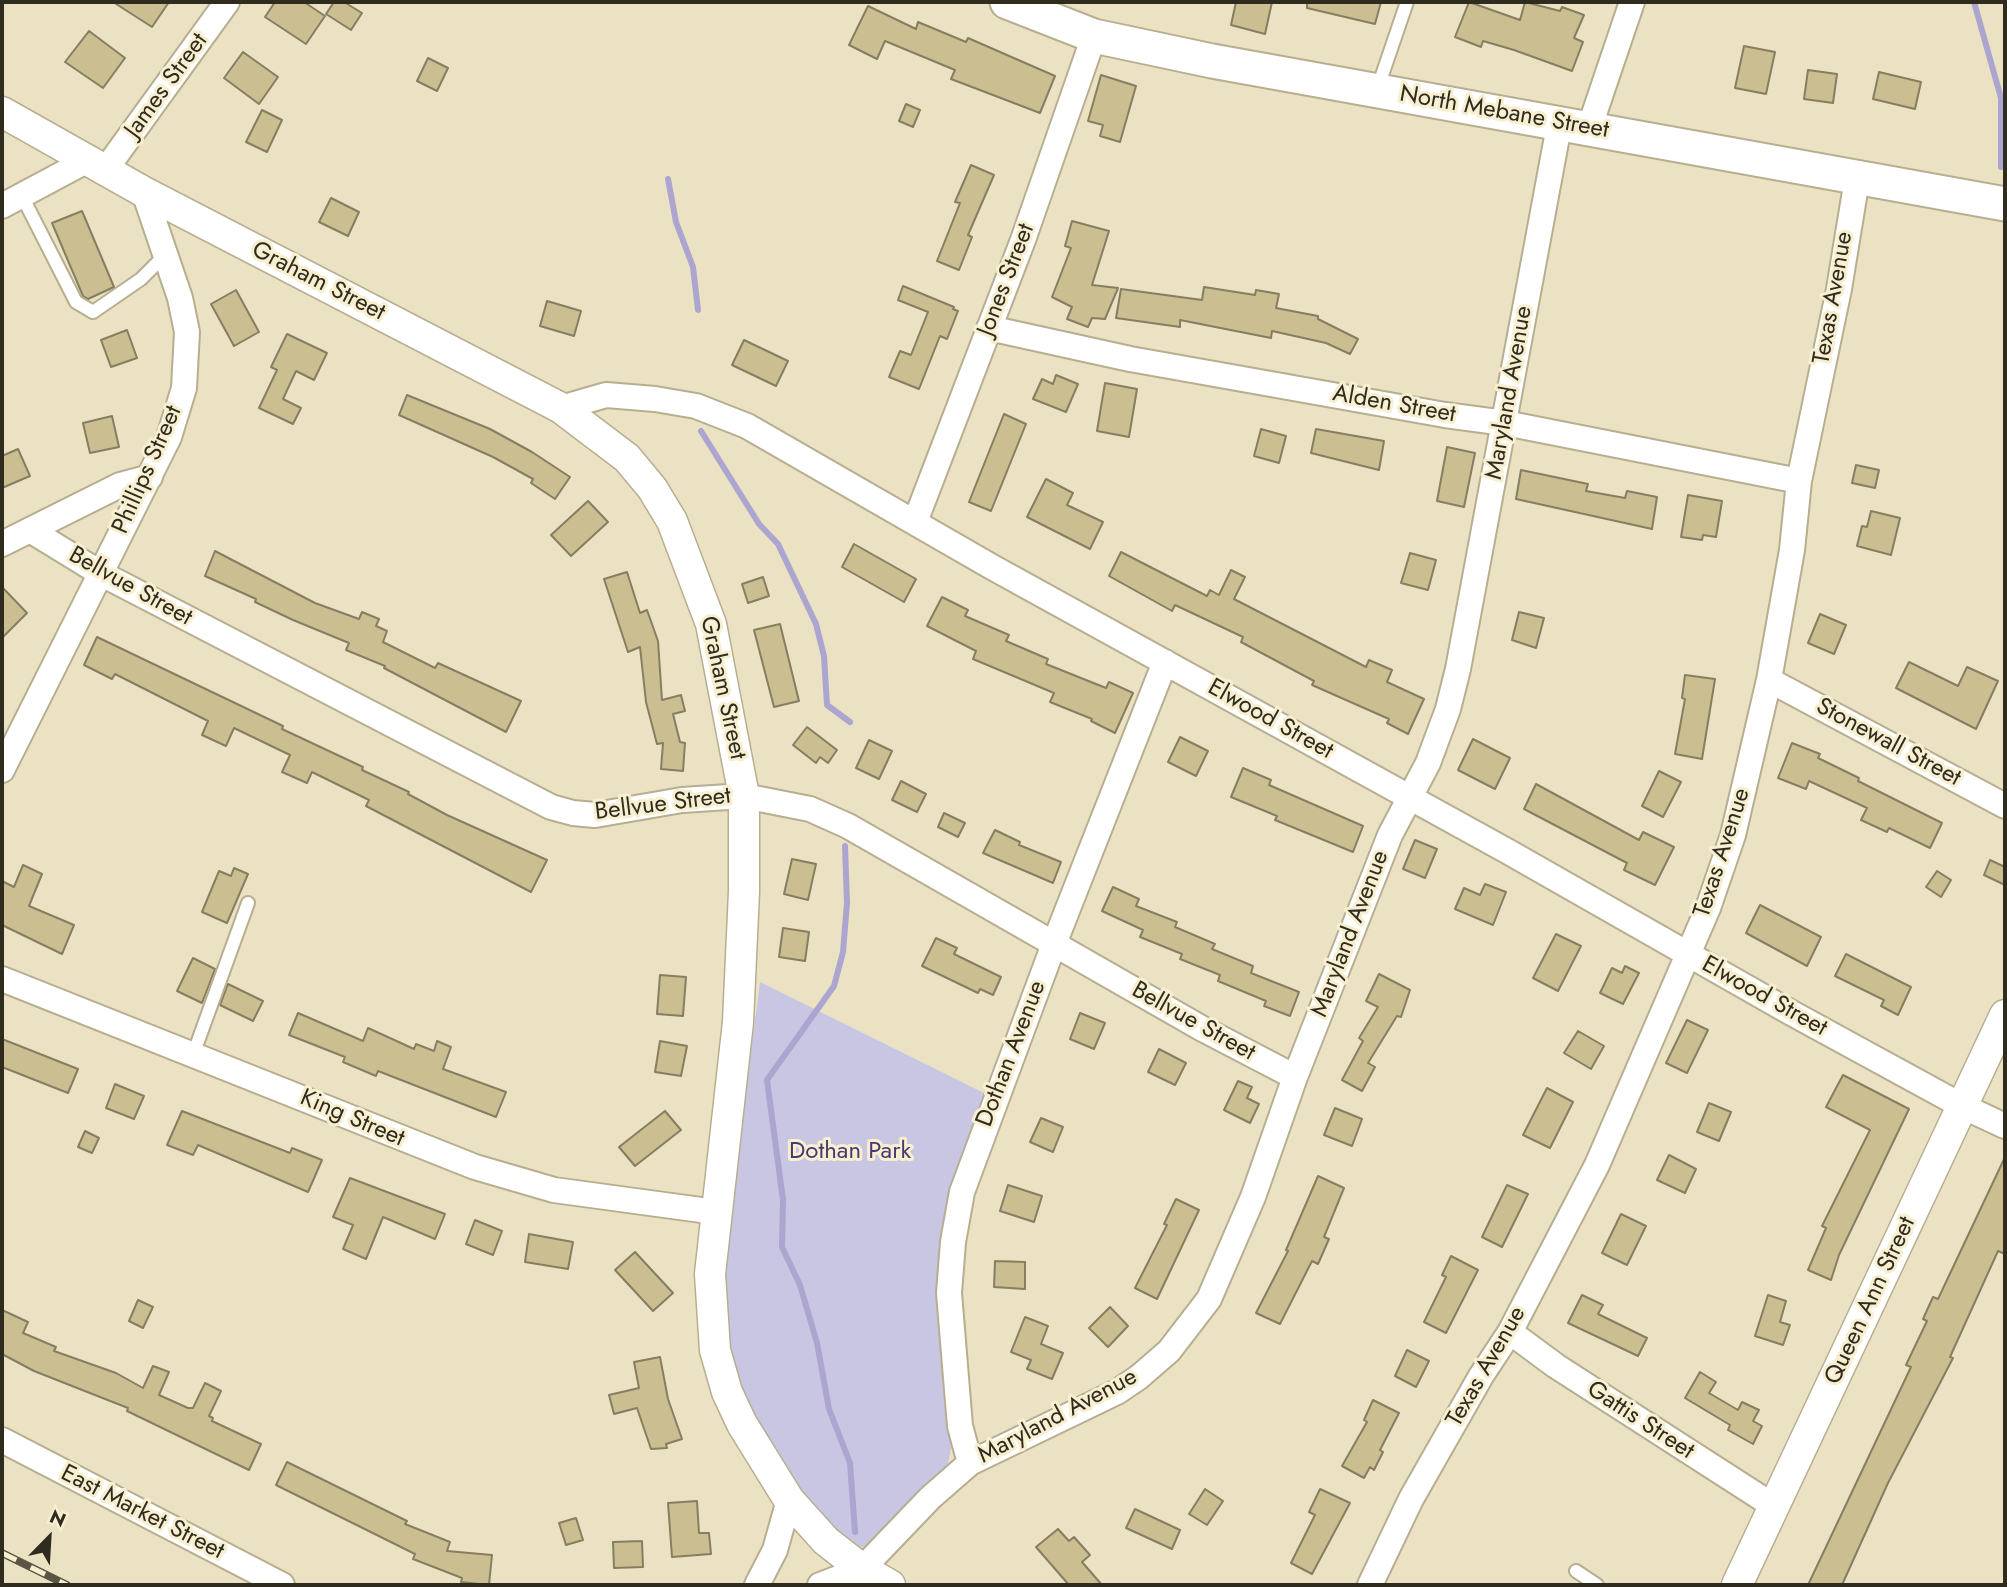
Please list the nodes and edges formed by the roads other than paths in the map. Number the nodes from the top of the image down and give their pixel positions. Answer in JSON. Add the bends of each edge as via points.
{"nodes":[{"id":1,"x":227,"y":2,"type":"edge"},
{"id":2,"x":1007,"y":2,"type":"edge"},
{"id":3,"x":1407,"y":2,"type":"edge"},
{"id":4,"x":1632,"y":2,"type":"edge"},
{"id":5,"x":1094,"y":36,"type":"junction"},
{"id":6,"x":1377,"y":90,"type":"junction"},
{"id":7,"x":2,"y":112,"type":"edge"},
{"id":8,"x":1575,"y":126,"type":"junction"},
{"id":9,"x":97,"y":164,"type":"junction"},
{"id":10,"x":1857,"y":179,"type":"junction"},
{"id":11,"x":144,"y":192,"type":"junction"},
{"id":12,"x":12,"y":200,"type":"edge"},
{"id":13,"x":2005,"y":204,"type":"edge"},
{"id":14,"x":166,"y":253,"type":"junction"},
{"id":15,"x":989,"y":328,"type":"junction"},
{"id":16,"x":561,"y":408,"type":"junction"},
{"id":17,"x":1505,"y":423,"type":"junction"},
{"id":18,"x":150,"y":477,"type":"junction"},
{"id":19,"x":1799,"y":481,"type":"junction"},
{"id":20,"x":915,"y":522,"type":"junction"},
{"id":21,"x":30,"y":530,"type":"junction"},
{"id":22,"x":2,"y":544,"type":"edge"},
{"id":23,"x":100,"y":573,"type":"junction"},
{"id":24,"x":1165,"y":662,"type":"junction"},
{"id":25,"x":1769,"y":681,"type":"junction"},
{"id":26,"x":2,"y":770,"type":"edge"},
{"id":27,"x":744,"y":796,"type":"junction"},
{"id":28,"x":1410,"y":798,"type":"junction"},
{"id":29,"x":2005,"y":806,"type":"edge"},
{"id":30,"x":248,"y":903,"type":"dead end"},
{"id":31,"x":1054,"y":944,"type":"junction"},
{"id":32,"x":1688,"y":954,"type":"junction"},
{"id":33,"x":2,"y":979,"type":"edge"},
{"id":34,"x":2005,"y":1015,"type":"edge"},
{"id":35,"x":193,"y":1055,"type":"junction"},
{"id":36,"x":1295,"y":1077,"type":"junction"},
{"id":37,"x":1962,"y":1106,"type":"junction"},
{"id":38,"x":2005,"y":1126,"type":"edge"},
{"id":39,"x":716,"y":1212,"type":"junction"},
{"id":40,"x":1510,"y":1332,"type":"junction"},
{"id":41,"x":2,"y":1440,"type":"edge"},
{"id":42,"x":970,"y":1463,"type":"junction"},
{"id":43,"x":789,"y":1500,"type":"junction"},
{"id":44,"x":1772,"y":1505,"type":"junction"},
{"id":45,"x":862,"y":1569,"type":"junction"},
{"id":46,"x":1577,"y":1571,"type":"dead end"},
{"id":47,"x":282,"y":1585,"type":"edge"},
{"id":48,"x":757,"y":1585,"type":"edge"},
{"id":49,"x":820,"y":1585,"type":"edge"},
{"id":50,"x":890,"y":1585,"type":"edge"},
{"id":51,"x":1370,"y":1585,"type":"edge"},
{"id":52,"x":1597,"y":1585,"type":"edge"},
{"id":53,"x":1737,"y":1585,"type":"edge"}],
"edges":[{"from":1,"to":9,"type":"street","name":"James Street"},
{"from":2,"to":5,"type":"main road","name":"North Mebane Street"},
{"from":3,"to":6,"type":"lane"},
{"from":4,"to":8,"type":"street","name":"Maryland Avenue"},
{"from":5,"to":6,"type":"main road","name":"North Mebane Street"},
{"from":5,"to":15,"type":"street","name":"Jones Street"},
{"from":6,"to":8,"type":"main road","name":"North Mebane Street"},
{"from":7,"to":9,"type":"street","name":"Graham Street"},
{"from":8,"to":10,"type":"main road","name":"North Mebane Street"},
{"from":8,"to":17,"type":"street","name":"Maryland Avenue"},
{"from":9,"to":11,"type":"street","name":"Graham Street"},
{"from":9,"to":12,"type":"street","name":"James Street"},
{"from":10,"to":13,"type":"main road","name":"North Mebane Street"},
{"from":10,"to":19,"type":"street","name":"Texas Avenue"},
{"from":11,"to":14,"type":"street","name":"Phillips Street"},
{"from":11,"to":16,"type":"street","name":"Graham Street"},
{"from":12,"to":14,"type":"lane","via":[[75,302],[93,312],[141,279]]},
{"from":14,"to":18,"type":"street","name":"Phillips Street","via":[[187,332],[187,363],[169,437]]},
{"from":15,"to":17,"type":"street","name":"Alden Street","via":[[1129,359]]},
{"from":15,"to":20,"type":"street","name":"Jones Street"},
{"from":16,"to":20,"type":"street","name":"Elwood Street","via":[[606,395],[696,406],[747,426]]},
{"from":16,"to":27,"type":"street","name":"Graham Street","via":[[627,458],[672,521],[711,624]]},
{"from":17,"to":19,"type":"street","name":"Alden Street"},
{"from":17,"to":28,"type":"street","name":"Maryland Avenue","via":[[1458,669],[1428,764]]},
{"from":18,"to":21,"type":"street","via":[[120,485]]},
{"from":18,"to":23,"type":"street","name":"Phillips Street"},
{"from":19,"to":25,"type":"street","name":"Texas Avenue"},
{"from":20,"to":24,"type":"street","name":"Elwood Street"},
{"from":21,"to":22,"type":"street"},
{"from":21,"to":23,"type":"street","name":"Bellvue Street"},
{"from":23,"to":26,"type":"street","name":"Phillips Street"},
{"from":23,"to":27,"type":"street","name":"Bellvue Street","via":[[551,807],[594,815],[682,800]]},
{"from":24,"to":28,"type":"street","name":"Elwood Street"},
{"from":24,"to":31,"type":"street","name":"Dothan Avenue"},
{"from":25,"to":29,"type":"street","name":"Stonewall Street"},
{"from":25,"to":32,"type":"street","name":"Texas Avenue","via":[[1733,835]]},
{"from":27,"to":31,"type":"street","name":"Bellvue Street","via":[[810,809],[848,826]]},
{"from":27,"to":39,"type":"street","name":"Graham Street","via":[[738,1022]]},
{"from":28,"to":32,"type":"street","name":"Elwood Street"},
{"from":28,"to":36,"type":"street","name":"Maryland Avenue","via":[[1390,835]]},
{"from":30,"to":35,"type":"lane"},
{"from":31,"to":36,"type":"street","name":"Bellvue Street"},
{"from":31,"to":42,"type":"street","name":"Dothan Avenue","via":[[978,1144],[962,1192],[953,1242],[950,1327],[960,1426]]},
{"from":32,"to":37,"type":"street","name":"Elwood Street"},
{"from":32,"to":40,"type":"street","name":"Texas Avenue","via":[[1597,1165]]},
{"from":33,"to":35,"type":"street","name":"King Street"},
{"from":34,"to":37,"type":"street","name":"Queen Ann Street"},
{"from":35,"to":39,"type":"street","name":"King Street","via":[[475,1167],[554,1189]]},
{"from":36,"to":42,"type":"street","name":"Maryland Avenue","via":[[1248,1208],[1195,1321],[1169,1351],[1117,1392]]},
{"from":37,"to":38,"type":"street","name":"Elwood Street"},
{"from":37,"to":44,"type":"street","name":"Queen Ann Street"},
{"from":39,"to":43,"type":"street","name":"Graham Street","via":[[710,1274],[715,1350],[742,1424]]},
{"from":40,"to":44,"type":"street","name":"Gattis Street","via":[[1567,1374]]},
{"from":40,"to":51,"type":"street","name":"Texas Avenue","via":[[1411,1499]]},
{"from":41,"to":47,"type":"street","name":"East Market Street"},
{"from":42,"to":45,"type":"street","name":"Maryland Avenue"},
{"from":43,"to":45,"type":"street","name":"Graham Street","via":[[826,1541]]},
{"from":43,"to":48,"type":"street","via":[[775,1550]]},
{"from":44,"to":53,"type":"street","name":"Queen Ann Street"},
{"from":45,"to":49,"type":"street"},
{"from":45,"to":50,"type":"street","name":"Graham Street"},
{"from":46,"to":52,"type":"lane"}]}
